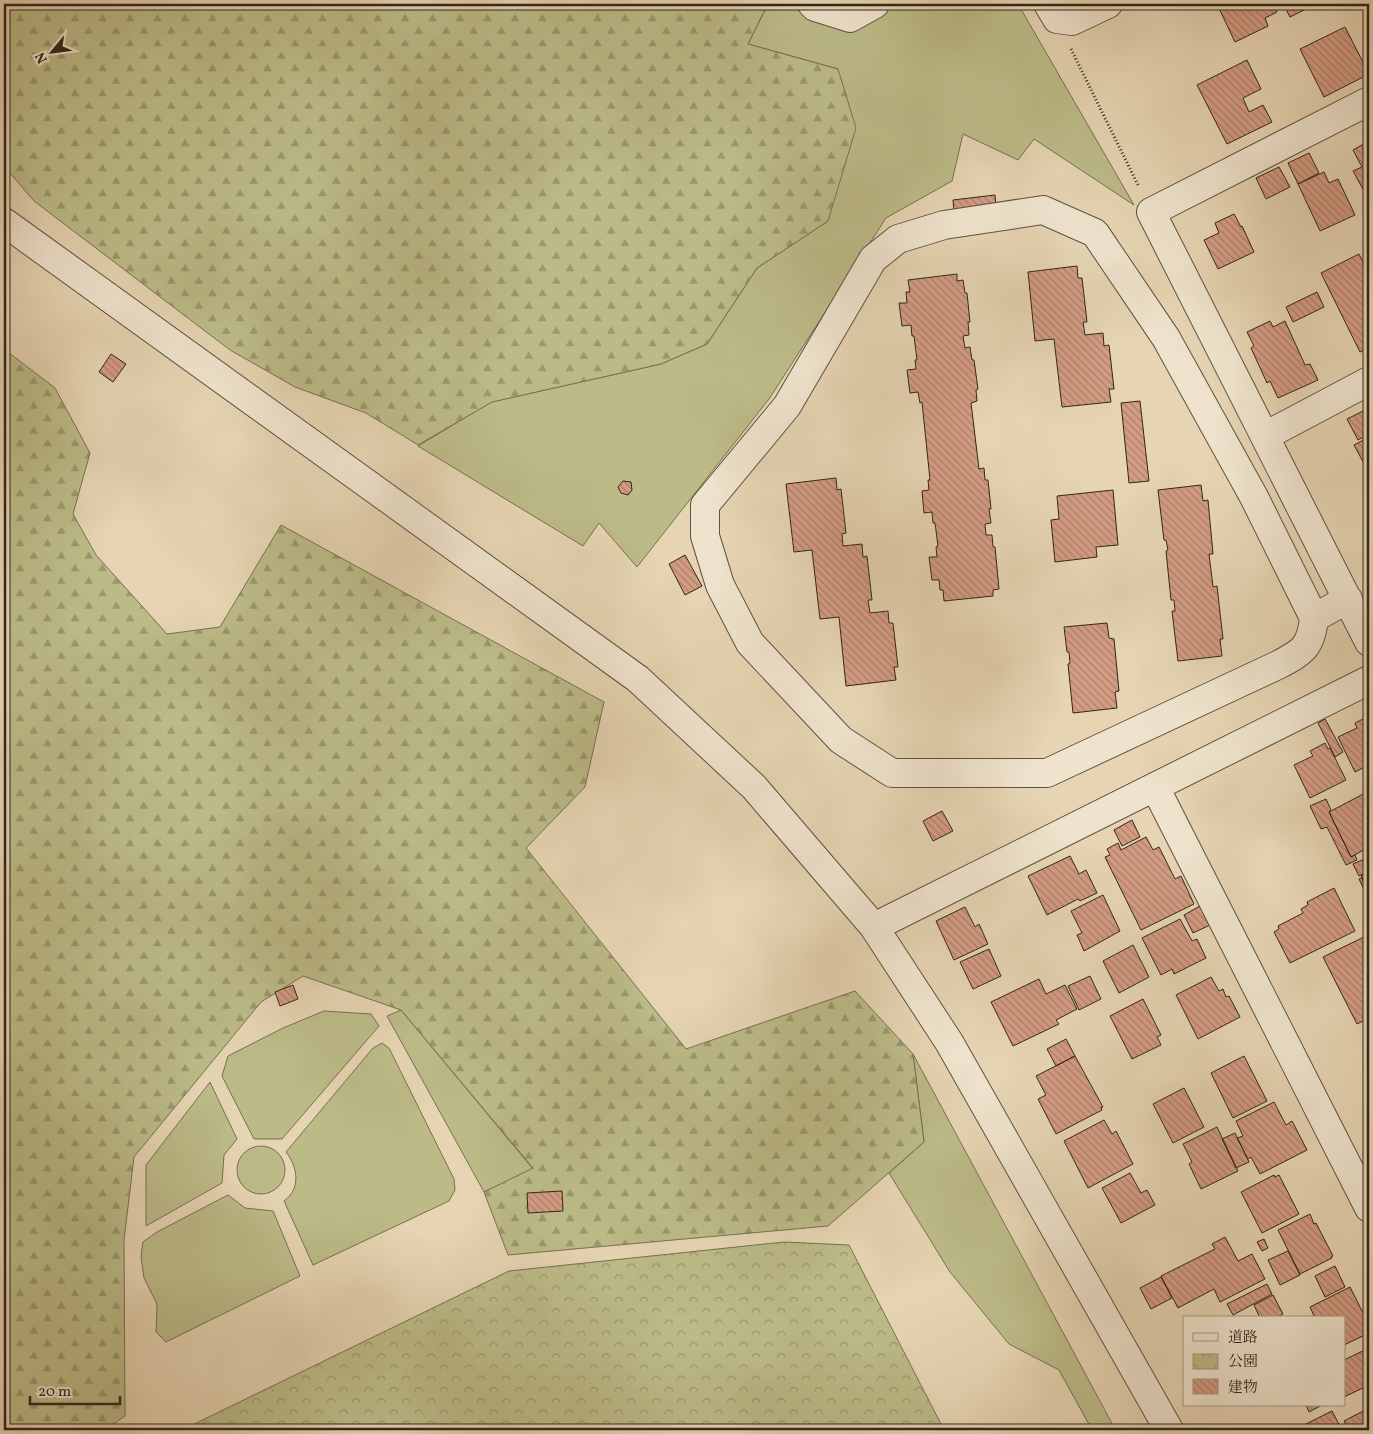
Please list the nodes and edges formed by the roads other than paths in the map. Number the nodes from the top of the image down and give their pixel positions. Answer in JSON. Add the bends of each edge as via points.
{"nodes":[{"id":1,"x":812,"y":4,"type":"edge"},
{"id":2,"x":875,"y":4,"type":"edge"},
{"id":3,"x":1108,"y":4,"type":"edge"},
{"id":4,"x":1052,"y":12,"type":"edge"},
{"id":5,"x":1369,"y":101,"type":"edge"},
{"id":6,"x":4,"y":222,"type":"edge"},
{"id":7,"x":1369,"y":381,"type":"edge"},
{"id":8,"x":1265,"y":436,"type":"junction"},
{"id":9,"x":1348,"y":599,"type":"junction"},
{"id":10,"x":1314,"y":618,"type":"junction"},
{"id":11,"x":1369,"y":642,"type":"edge"},
{"id":12,"x":1369,"y":680,"type":"edge"},
{"id":13,"x":1155,"y":786,"type":"junction"},
{"id":14,"x":874,"y":927,"type":"junction"},
{"id":15,"x":1369,"y":1208,"type":"edge"},
{"id":16,"x":1169,"y":1430,"type":"edge"}],
"edges":[{"from":1,"to":2,"type":"street","via":[[850,18]]},
{"from":3,"to":4,"type":"street","via":[[1072,21]]},
{"from":5,"to":8,"type":"street","via":[[1151,212]]},
{"from":6,"to":14,"type":"street","via":[[638,679],[754,787]]},
{"from":7,"to":8,"type":"street"},
{"from":8,"to":9,"type":"street"},
{"from":9,"to":10,"type":"street"},
{"from":9,"to":11,"type":"street"},
{"from":10,"to":10,"type":"street","via":[[1312,635],[1300,653],[1046,773],[892,773],[841,740],[750,643],[720,585],[705,536],[705,505],[787,406],[873,259],[898,239],[944,225],[1043,210],[1095,233],[1166,338],[1254,496]]},
{"from":12,"to":13,"type":"street"},
{"from":13,"to":14,"type":"street"},
{"from":13,"to":15,"type":"street"},
{"from":14,"to":16,"type":"street","via":[[949,1042]]}]}
